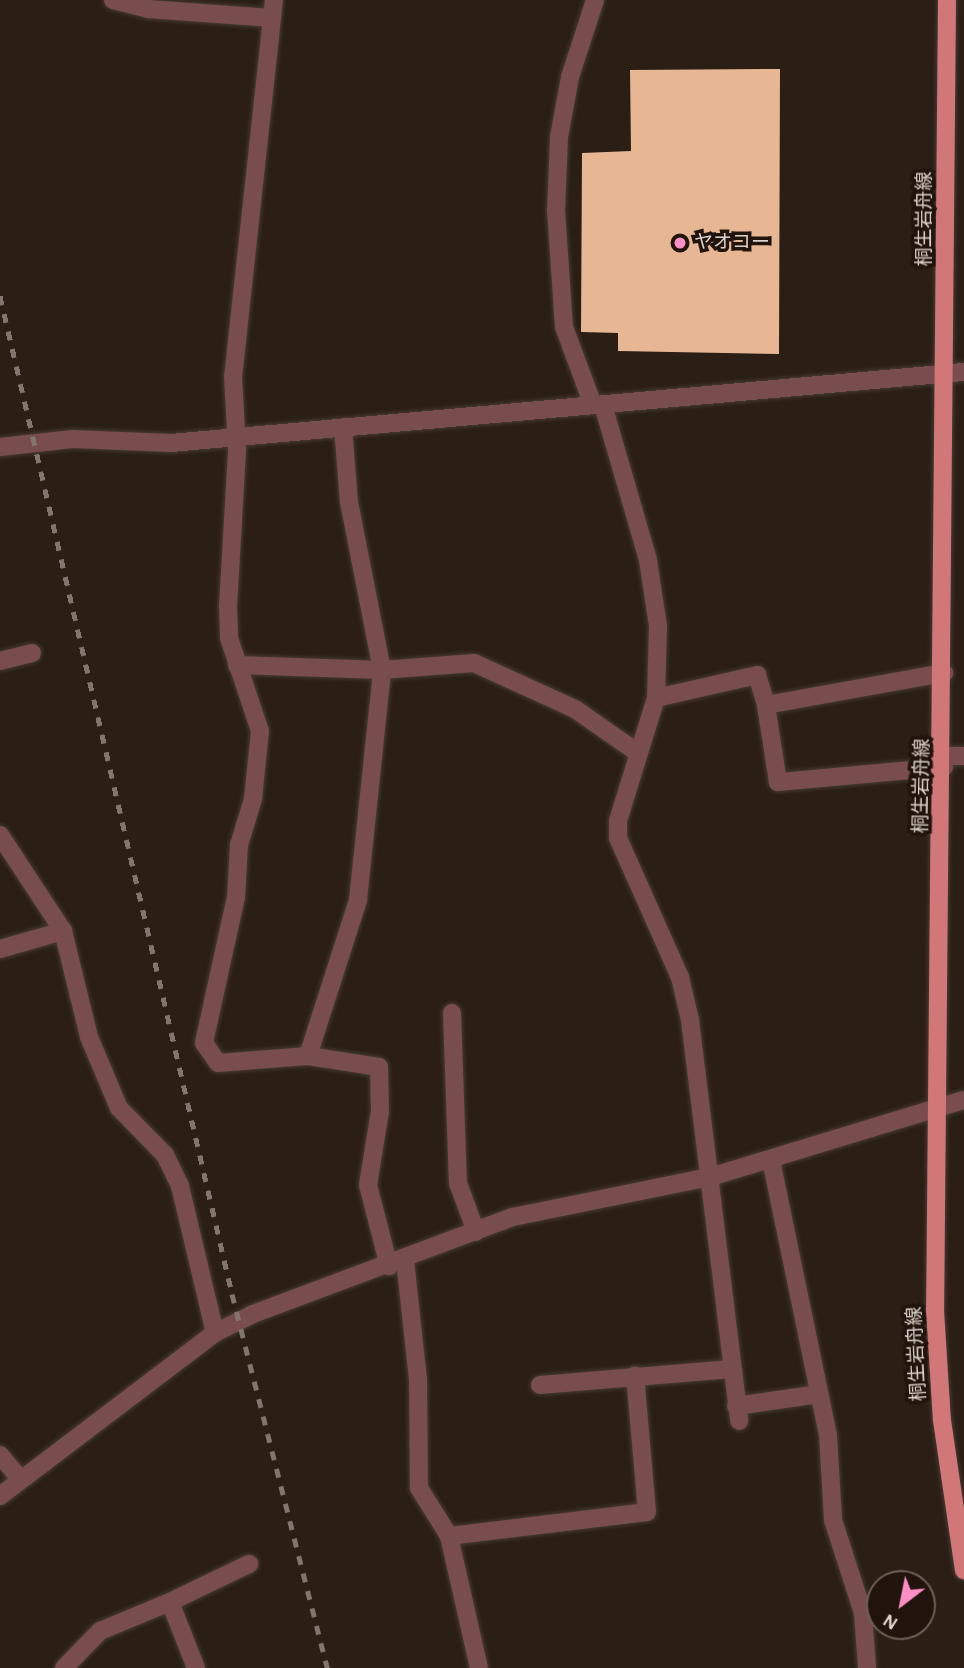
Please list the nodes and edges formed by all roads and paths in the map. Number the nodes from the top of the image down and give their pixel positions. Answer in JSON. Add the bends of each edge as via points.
{"nodes":[{"id":1,"x":113,"y":0,"type":"edge"},
{"id":2,"x":595,"y":0,"type":"edge"},
{"id":3,"x":947,"y":0,"type":"edge"},
{"id":4,"x":273,"y":9,"type":"edge"},
{"id":5,"x":964,"y":372,"type":"edge"},
{"id":6,"x":945,"y":374,"type":"junction"},
{"id":7,"x":598,"y":405,"type":"junction"},
{"id":8,"x":343,"y":427,"type":"junction"},
{"id":9,"x":237,"y":438,"type":"junction"},
{"id":10,"x":0,"y":447,"type":"edge"},
{"id":11,"x":32,"y":653,"type":"dead end"},
{"id":12,"x":0,"y":661,"type":"edge"},
{"id":13,"x":237,"y":665,"type":"junction"},
{"id":14,"x":382,"y":670,"type":"junction"},
{"id":15,"x":944,"y":673,"type":"junction"},
{"id":16,"x":656,"y":698,"type":"junction"},
{"id":17,"x":766,"y":705,"type":"junction"},
{"id":18,"x":638,"y":753,"type":"junction"},
{"id":19,"x":964,"y":756,"type":"edge"},
{"id":20,"x":944,"y":761,"type":"junction"},
{"id":21,"x":0,"y":835,"type":"edge"},
{"id":22,"x":63,"y":931,"type":"junction"},
{"id":23,"x":0,"y":950,"type":"edge"},
{"id":24,"x":452,"y":1013,"type":"dead end"},
{"id":25,"x":307,"y":1056,"type":"junction"},
{"id":26,"x":964,"y":1100,"type":"edge"},
{"id":27,"x":936,"y":1111,"type":"junction"},
{"id":28,"x":771,"y":1160,"type":"junction"},
{"id":29,"x":710,"y":1177,"type":"junction"},
{"id":30,"x":476,"y":1232,"type":"junction"},
{"id":31,"x":397,"y":1263,"type":"junction"},
{"id":32,"x":215,"y":1333,"type":"junction"},
{"id":33,"x":731,"y":1369,"type":"junction"},
{"id":34,"x":635,"y":1376,"type":"junction"},
{"id":35,"x":540,"y":1385,"type":"dead end"},
{"id":36,"x":819,"y":1394,"type":"junction"},
{"id":37,"x":0,"y":1455,"type":"edge"},
{"id":38,"x":20,"y":1479,"type":"junction"},
{"id":39,"x":0,"y":1496,"type":"edge"},
{"id":40,"x":449,"y":1536,"type":"junction"},
{"id":41,"x":249,"y":1564,"type":"dead end"},
{"id":42,"x":964,"y":1570,"type":"edge"},
{"id":43,"x":170,"y":1602,"type":"junction"},
{"id":44,"x":64,"y":1668,"type":"edge"},
{"id":45,"x":196,"y":1668,"type":"edge"},
{"id":46,"x":479,"y":1668,"type":"edge"},
{"id":47,"x":867,"y":1668,"type":"edge"}],
"edges":[{"from":1,"to":4,"type":"street","via":[[148,9]]},
{"from":2,"to":7,"type":"street","via":[[570,76],[559,137],[556,210],[564,327]]},
{"from":3,"to":6,"type":"main road","name":"桐生岩舟線"},
{"from":4,"to":9,"type":"street","via":[[233,376]]},
{"from":5,"to":6,"type":"street"},
{"from":6,"to":7,"type":"street"},
{"from":6,"to":15,"type":"main road","name":"桐生岩舟線"},
{"from":7,"to":8,"type":"street"},
{"from":7,"to":16,"type":"street","via":[[648,560],[658,626]]},
{"from":8,"to":9,"type":"street"},
{"from":8,"to":14,"type":"street","via":[[349,502]]},
{"from":9,"to":10,"type":"street","via":[[149,443],[56,439]]},
{"from":9,"to":13,"type":"street","via":[[228,606]]},
{"from":11,"to":12,"type":"street"},
{"from":13,"to":14,"type":"street"},
{"from":13,"to":25,"type":"street","via":[[260,731],[253,799],[239,845],[236,897],[204,1043],[218,1063]]},
{"from":14,"to":18,"type":"street","via":[[474,663],[575,709]]},
{"from":14,"to":25,"type":"street","via":[[358,900]]},
{"from":15,"to":17,"type":"street"},
{"from":15,"to":20,"type":"main road","name":"桐生岩舟線"},
{"from":16,"to":17,"type":"street","via":[[757,675]]},
{"from":16,"to":18,"type":"street"},
{"from":17,"to":20,"type":"street","via":[[778,782]]},
{"from":18,"to":29,"type":"street","via":[[618,838],[681,977]]},
{"from":19,"to":20,"type":"street"},
{"from":20,"to":27,"type":"main road","name":"桐生岩舟線"},
{"from":21,"to":22,"type":"street"},
{"from":22,"to":23,"type":"street"},
{"from":22,"to":32,"type":"street","via":[[105,1079],[119,1108],[165,1155],[180,1186]]},
{"from":24,"to":30,"type":"street","via":[[458,1183]]},
{"from":25,"to":31,"type":"street","via":[[379,1067],[380,1111],[368,1185]]},
{"from":26,"to":27,"type":"street"},
{"from":27,"to":28,"type":"street"},
{"from":27,"to":42,"type":"main road","name":"桐生岩舟線","via":[[937,1356]]},
{"from":28,"to":29,"type":"street"},
{"from":28,"to":36,"type":"street"},
{"from":29,"to":30,"type":"street","via":[[513,1217]]},
{"from":29,"to":33,"type":"street"},
{"from":30,"to":31,"type":"street"},
{"from":31,"to":32,"type":"street"},
{"from":31,"to":40,"type":"street","via":[[418,1380],[419,1488]]},
{"from":32,"to":38,"type":"street"},
{"from":33,"to":34,"type":"street"},
{"from":33,"to":36,"type":"street","via":[[737,1413]]},
{"from":34,"to":35,"type":"street"},
{"from":34,"to":40,"type":"street","via":[[648,1512]]},
{"from":36,"to":47,"type":"street","via":[[828,1435],[833,1520],[863,1613]]},
{"from":37,"to":38,"type":"street"},
{"from":38,"to":39,"type":"street"},
{"from":40,"to":46,"type":"street"},
{"from":41,"to":43,"type":"street"},
{"from":43,"to":44,"type":"street","via":[[100,1631]]},
{"from":43,"to":45,"type":"street"}]}
